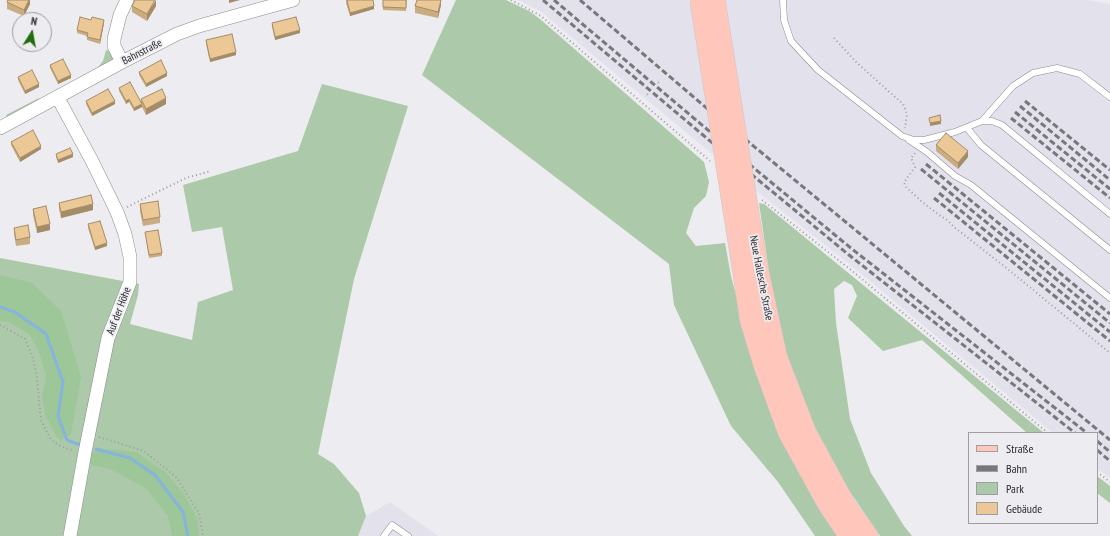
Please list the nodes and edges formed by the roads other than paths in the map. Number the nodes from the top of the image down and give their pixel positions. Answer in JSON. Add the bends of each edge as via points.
{"nodes":[{"id":1,"x":126,"y":0,"type":"edge"},
{"id":2,"x":293,"y":0,"type":"edge"},
{"id":3,"x":700,"y":0,"type":"edge"},
{"id":4,"x":715,"y":0,"type":"edge"},
{"id":5,"x":783,"y":0,"type":"edge"},
{"id":6,"x":122,"y":62,"type":"junction"},
{"id":7,"x":1110,"y":97,"type":"edge"},
{"id":8,"x":58,"y":98,"type":"junction"},
{"id":9,"x":982,"y":121,"type":"junction"},
{"id":10,"x":0,"y":128,"type":"edge"},
{"id":11,"x":967,"y":128,"type":"junction"},
{"id":12,"x":902,"y":136,"type":"junction"},
{"id":13,"x":1110,"y":214,"type":"edge"},
{"id":14,"x":1110,"y":250,"type":"edge"},
{"id":15,"x":750,"y":265,"type":"junction"},
{"id":16,"x":1110,"y":298,"type":"edge"},
{"id":17,"x":70,"y":536,"type":"edge"},
{"id":18,"x":384,"y":536,"type":"edge"},
{"id":19,"x":408,"y":536,"type":"edge"},
{"id":20,"x":849,"y":536,"type":"edge"},
{"id":21,"x":868,"y":536,"type":"edge"}],
"edges":[{"from":1,"to":6,"type":"street","via":[[114,39],[114,46]]},
{"from":2,"to":6,"type":"street","name":"Bahnstraße","via":[[199,26],[177,34]]},
{"from":3,"to":15,"type":"main road","name":"Neue Hallesche Straße","bridge":true},
{"from":4,"to":15,"type":"main road","name":"Neue Hallesche Straße","bridge":true},
{"from":5,"to":12,"type":"lane","via":[[784,20],[791,41],[818,70]]},
{"from":6,"to":8,"type":"street","name":"Bahnstraße"},
{"from":7,"to":9,"type":"lane","via":[[1080,74],[1057,68],[1033,73],[1013,86]]},
{"from":8,"to":10,"type":"street","name":"Bahnstraße"},
{"from":8,"to":17,"type":"street","name":"Auf der Höhe","via":[[117,212],[130,257],[130,282],[108,338]]},
{"from":9,"to":11,"type":"lane"},
{"from":9,"to":13,"type":"lane","via":[[1002,125]]},
{"from":11,"to":12,"type":"lane","via":[[924,140]]},
{"from":11,"to":14,"type":"lane","via":[[981,144]]},
{"from":12,"to":16,"type":"lane","via":[[971,185]]},
{"from":15,"to":20,"type":"main road","name":"Neue Hallesche Straße","via":[[750,320],[788,432],[827,503]]},
{"from":15,"to":21,"type":"main road","name":"Neue Hallesche Straße","via":[[777,356],[806,432],[846,506]]},
{"from":18,"to":19,"type":"lane","via":[[392,525]]}]}
